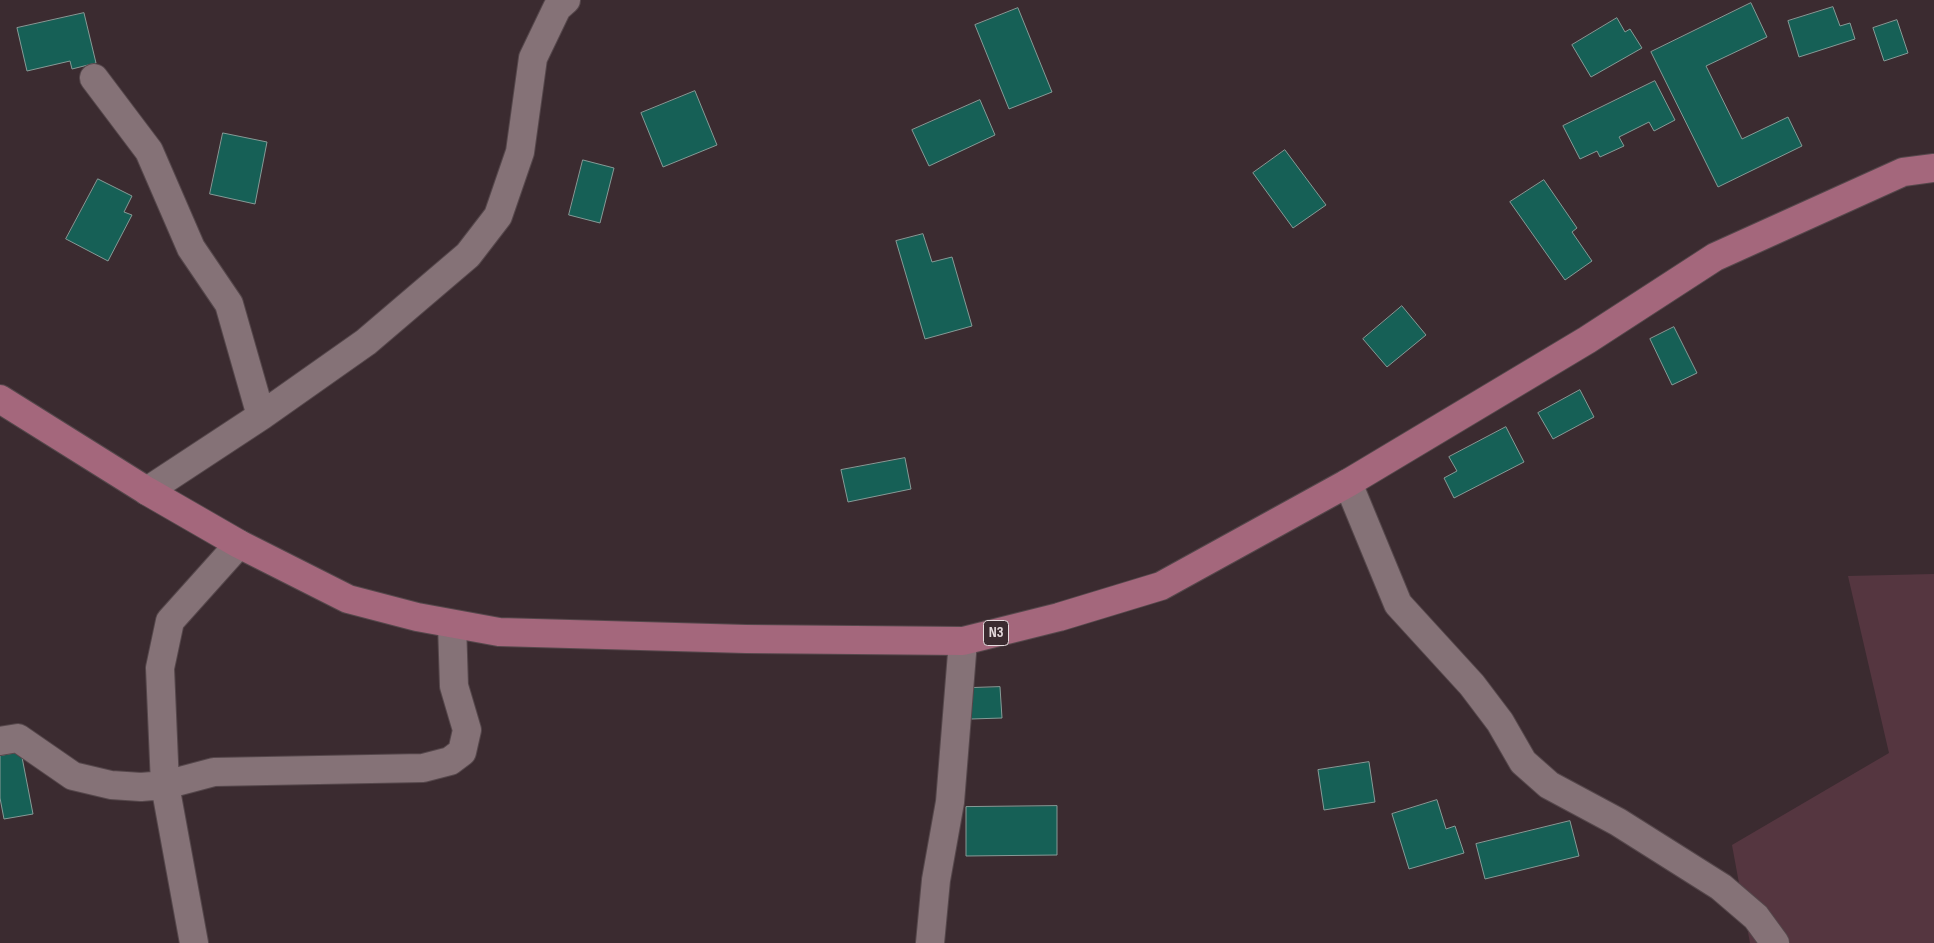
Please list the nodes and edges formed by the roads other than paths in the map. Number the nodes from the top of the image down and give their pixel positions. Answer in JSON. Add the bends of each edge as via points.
{"nodes":[{"id":1,"x":566,"y":0,"type":"edge"},
{"id":2,"x":94,"y":78,"type":"dead end"},
{"id":3,"x":1934,"y":168,"type":"edge"},
{"id":4,"x":0,"y":400,"type":"edge"},
{"id":5,"x":261,"y":416,"type":"junction"},
{"id":6,"x":1348,"y":483,"type":"junction"},
{"id":7,"x":147,"y":491,"type":"junction"},
{"id":8,"x":239,"y":544,"type":"junction"},
{"id":9,"x":452,"y":624,"type":"junction"},
{"id":10,"x":963,"y":641,"type":"junction"},
{"id":11,"x":0,"y":741,"type":"edge"},
{"id":12,"x":165,"y":785,"type":"junction"},
{"id":13,"x":194,"y":943,"type":"edge"},
{"id":14,"x":930,"y":943,"type":"edge"},
{"id":15,"x":1775,"y":943,"type":"edge"}],
"edges":[{"from":1,"to":5,"type":"street","via":[[557,8],[533,58],[520,152],[498,216],[468,254],[366,342]]},
{"from":2,"to":5,"type":"street","via":[[148,151],[191,248],[229,304]]},
{"from":3,"to":6,"type":"main road","number":"N3","via":[[1903,172],[1715,257],[1587,340]]},
{"from":4,"to":7,"type":"main road","number":"N3"},
{"from":5,"to":7,"type":"street"},
{"from":6,"to":10,"type":"main road","number":"N3","via":[[1161,586],[1059,617]]},
{"from":6,"to":15,"type":"street","via":[[1398,604],[1472,685],[1524,762],[1548,785],[1618,822],[1721,887],[1756,917]]},
{"from":7,"to":8,"type":"main road","number":"N3"},
{"from":8,"to":9,"type":"main road","number":"N3","via":[[348,599]]},
{"from":8,"to":12,"type":"street","via":[[170,621],[160,668]]},
{"from":9,"to":10,"type":"main road","number":"N3","via":[[499,632]]},
{"from":9,"to":12,"type":"street","via":[[454,686],[467,730],[462,752],[450,761],[423,768],[214,772]]},
{"from":10,"to":14,"type":"street","via":[[950,802],[936,880]]},
{"from":11,"to":12,"type":"street","via":[[18,738],[73,776],[111,785]]},
{"from":12,"to":13,"type":"street"}]}
